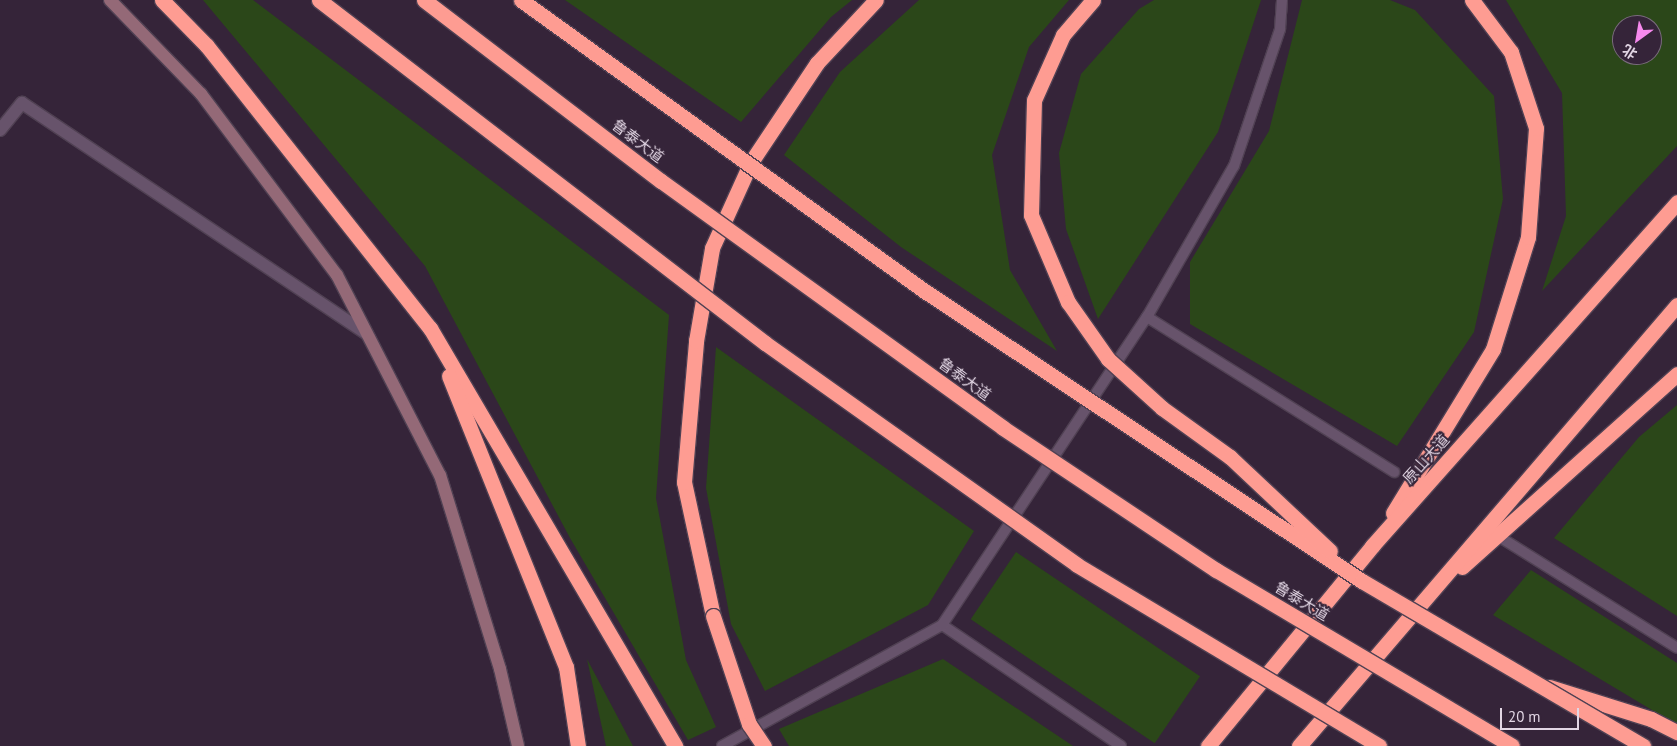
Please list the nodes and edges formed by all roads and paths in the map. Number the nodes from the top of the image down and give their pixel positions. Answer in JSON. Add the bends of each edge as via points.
{"nodes":[{"id":1,"x":110,"y":0,"type":"edge"},
{"id":2,"x":162,"y":0,"type":"edge"},
{"id":3,"x":319,"y":0,"type":"edge"},
{"id":4,"x":424,"y":0,"type":"edge"},
{"id":5,"x":521,"y":0,"type":"edge"},
{"id":6,"x":876,"y":0,"type":"edge"},
{"id":7,"x":1093,"y":0,"type":"edge"},
{"id":8,"x":1282,"y":0,"type":"edge"},
{"id":9,"x":1472,"y":0,"type":"edge"},
{"id":10,"x":0,"y":130,"type":"edge"},
{"id":11,"x":1677,"y":202,"type":"edge"},
{"id":12,"x":1677,"y":305,"type":"edge"},
{"id":13,"x":1147,"y":316,"type":"junction"},
{"id":14,"x":430,"y":328,"type":"junction"},
{"id":15,"x":367,"y":334,"type":"junction"},
{"id":16,"x":1677,"y":374,"type":"edge"},
{"id":17,"x":1394,"y":472,"type":"dead end"},
{"id":18,"x":1498,"y":536,"type":"junction"},
{"id":19,"x":1372,"y":546,"type":"junction"},
{"id":20,"x":1362,"y":581,"type":"junction"},
{"id":21,"x":1424,"y":598,"type":"junction"},
{"id":22,"x":942,"y":625,"type":"junction"},
{"id":23,"x":1677,"y":648,"type":"edge"},
{"id":24,"x":1537,"y":684,"type":"junction"},
{"id":25,"x":1677,"y":732,"type":"edge"},
{"id":26,"x":518,"y":746,"type":"edge"},
{"id":27,"x":578,"y":746,"type":"edge"},
{"id":28,"x":675,"y":746,"type":"edge"},
{"id":29,"x":722,"y":746,"type":"edge"},
{"id":30,"x":764,"y":746,"type":"edge"},
{"id":31,"x":1121,"y":746,"type":"edge"},
{"id":32,"x":1208,"y":746,"type":"edge"},
{"id":33,"x":1298,"y":746,"type":"edge"},
{"id":34,"x":1379,"y":746,"type":"edge"},
{"id":35,"x":1512,"y":746,"type":"edge"},
{"id":36,"x":1643,"y":746,"type":"edge"}],
"edges":[{"from":1,"to":15,"type":"street","via":[[201,94],[337,275]]},
{"from":2,"to":14,"type":"highway","via":[[207,46]]},
{"from":3,"to":34,"type":"highway","bridge":true,"via":[[765,343],[1061,553]]},
{"from":4,"to":35,"type":"highway","name":"鲁泰大道","bridge":true,"via":[[661,181],[1002,428],[1216,570]]},
{"from":5,"to":20,"type":"highway","bridge":true,"via":[[926,292]]},
{"from":6,"to":30,"type":"highway","bridge":true,"via":[[817,63],[751,162],[712,248],[696,341],[684,482],[713,616],[749,724]]},
{"from":7,"to":20,"type":"highway","bridge":true,"via":[[1063,35],[1034,100],[1030,215],[1068,302],[1108,359],[1162,408],[1230,457]]},
{"from":8,"to":13,"type":"lane","via":[[1280,29],[1234,166]]},
{"from":9,"to":19,"type":"highway","via":[[1511,52],[1536,128],[1528,238],[1493,349]]},
{"from":10,"to":15,"type":"street","via":[[22,103]]},
{"from":11,"to":19,"type":"highway","name":"原山大道"},
{"from":12,"to":21,"type":"highway"},
{"from":13,"to":17,"type":"lane"},
{"from":13,"to":22,"type":"lane"},
{"from":14,"to":27,"type":"highway","via":[[566,667]]},
{"from":14,"to":28,"type":"highway"},
{"from":15,"to":26,"type":"street","via":[[440,475]]},
{"from":16,"to":18,"type":"highway"},
{"from":18,"to":21,"type":"highway"},
{"from":18,"to":23,"type":"lane"},
{"from":19,"to":32,"type":"highway","name":"原山大道"},
{"from":20,"to":24,"type":"highway","bridge":true},
{"from":21,"to":33,"type":"highway"},
{"from":22,"to":29,"type":"lane"},
{"from":22,"to":31,"type":"lane"},
{"from":24,"to":25,"type":"highway","bridge":true,"via":[[1651,719]]},
{"from":24,"to":36,"type":"highway","bridge":true}]}
